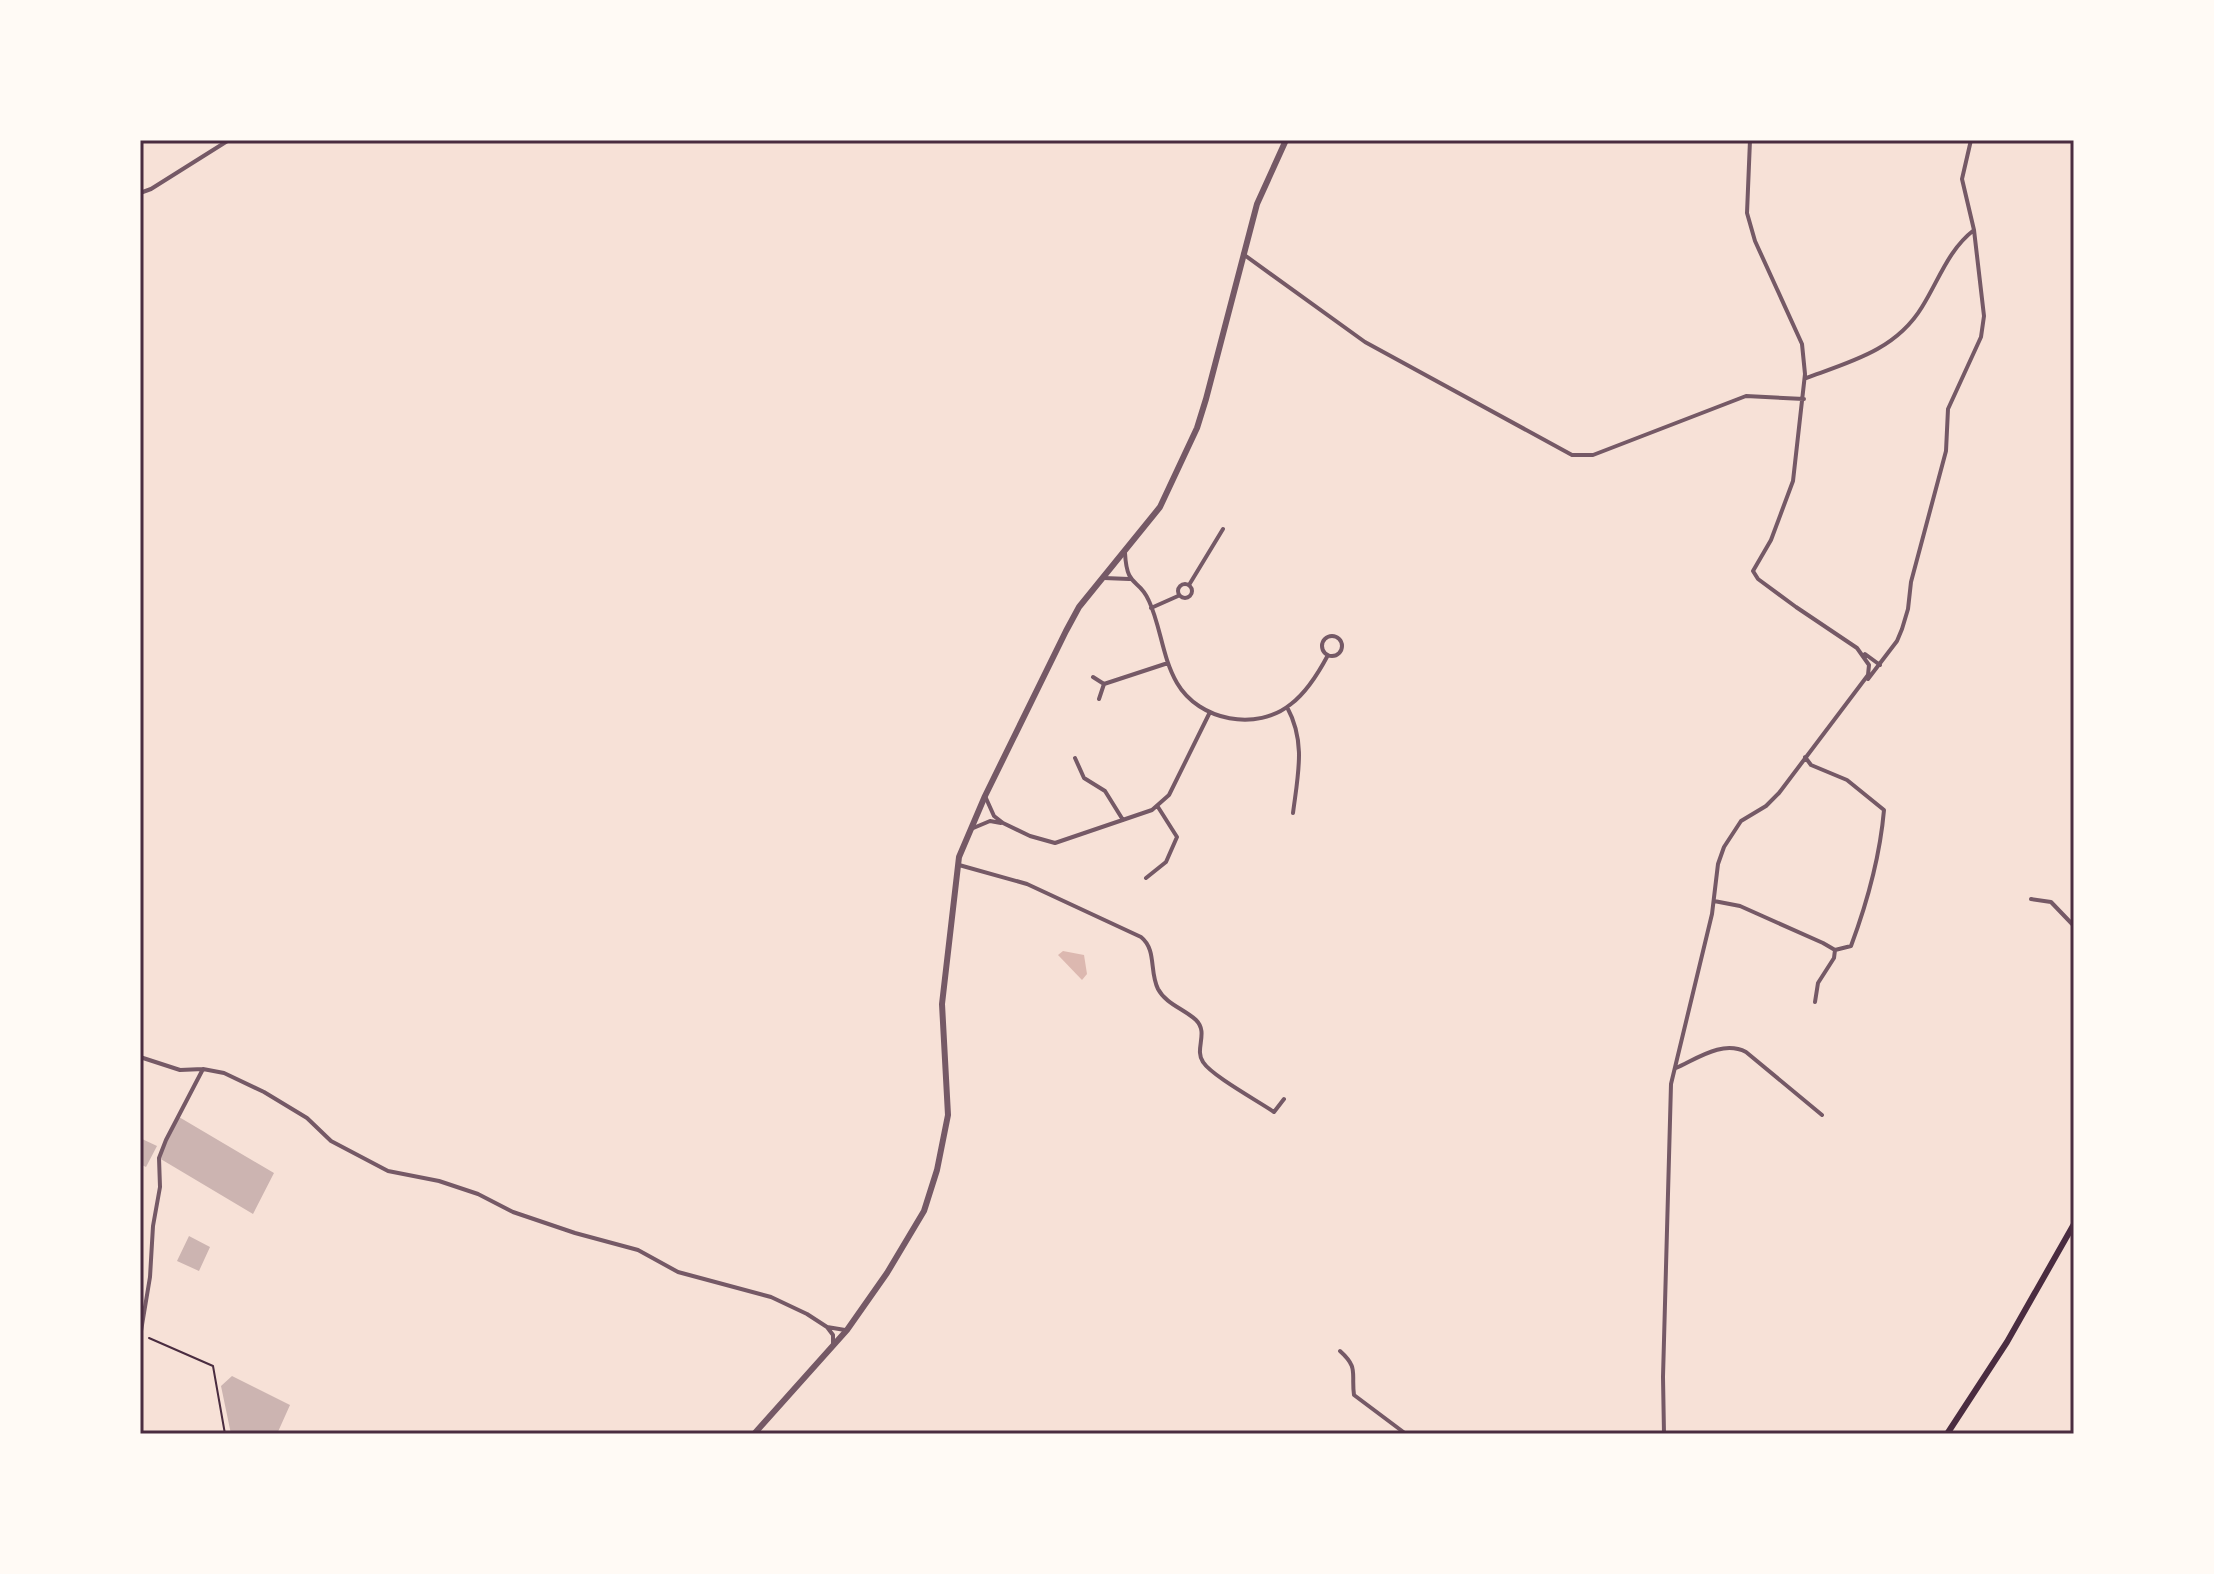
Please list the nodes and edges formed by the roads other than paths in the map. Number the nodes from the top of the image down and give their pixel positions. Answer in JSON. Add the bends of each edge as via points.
{"nodes":[{"id":1,"x":229,"y":140,"type":"edge"},
{"id":2,"x":1286,"y":140,"type":"edge"},
{"id":3,"x":1750,"y":140,"type":"edge"},
{"id":4,"x":1971,"y":140,"type":"edge"},
{"id":5,"x":140,"y":193,"type":"edge"},
{"id":6,"x":1974,"y":230,"type":"junction"},
{"id":7,"x":1243,"y":254,"type":"junction"},
{"id":8,"x":1805,"y":378,"type":"junction"},
{"id":9,"x":1804,"y":399,"type":"junction"},
{"id":10,"x":1223,"y":529,"type":"dead end"},
{"id":11,"x":1125,"y":553,"type":"junction"},
{"id":12,"x":1102,"y":578,"type":"junction"},
{"id":13,"x":1129,"y":579,"type":"junction"},
{"id":14,"x":1189,"y":585,"type":"junction"},
{"id":15,"x":1179,"y":596,"type":"junction"},
{"id":16,"x":1151,"y":608,"type":"junction"},
{"id":17,"x":1857,"y":648,"type":"junction"},
{"id":18,"x":1328,"y":655,"type":"junction"},
{"id":19,"x":1168,"y":663,"type":"junction"},
{"id":20,"x":1880,"y":665,"type":"junction"},
{"id":21,"x":1093,"y":677,"type":"dead end"},
{"id":22,"x":1863,"y":683,"type":"junction"},
{"id":23,"x":1104,"y":684,"type":"junction"},
{"id":24,"x":1099,"y":699,"type":"dead end"},
{"id":25,"x":1287,"y":707,"type":"junction"},
{"id":26,"x":1210,"y":712,"type":"junction"},
{"id":27,"x":1805,"y":757,"type":"junction"},
{"id":28,"x":1075,"y":758,"type":"dead end"},
{"id":29,"x":985,"y":796,"type":"junction"},
{"id":30,"x":1158,"y":807,"type":"junction"},
{"id":31,"x":1293,"y":813,"type":"dead end"},
{"id":32,"x":1123,"y":820,"type":"junction"},
{"id":33,"x":1003,"y":823,"type":"junction"},
{"id":34,"x":971,"y":829,"type":"junction"},
{"id":35,"x":957,"y":864,"type":"junction"},
{"id":36,"x":1146,"y":878,"type":"dead end"},
{"id":37,"x":2031,"y":899,"type":"dead end"},
{"id":38,"x":1714,"y":901,"type":"junction"},
{"id":39,"x":2074,"y":926,"type":"edge"},
{"id":40,"x":1835,"y":950,"type":"junction"},
{"id":41,"x":1815,"y":1002,"type":"dead end"},
{"id":42,"x":140,"y":1057,"type":"edge"},
{"id":43,"x":1676,"y":1068,"type":"junction"},
{"id":44,"x":203,"y":1069,"type":"junction"},
{"id":45,"x":1284,"y":1099,"type":"dead end"},
{"id":46,"x":1822,"y":1115,"type":"dead end"},
{"id":47,"x":2074,"y":1224,"type":"edge"},
{"id":48,"x":827,"y":1327,"type":"junction"},
{"id":49,"x":847,"y":1330,"type":"junction"},
{"id":50,"x":140,"y":1336,"type":"edge"},
{"id":51,"x":833,"y":1347,"type":"junction"},
{"id":52,"x":1340,"y":1351,"type":"dead end"},
{"id":53,"x":754,"y":1434,"type":"edge"},
{"id":54,"x":1406,"y":1434,"type":"edge"},
{"id":55,"x":1664,"y":1434,"type":"edge"},
{"id":56,"x":1947,"y":1434,"type":"edge"}],
"edges":[{"from":1,"to":5,"type":"street"},
{"from":2,"to":7,"type":"street","via":[[1257,204]]},
{"from":3,"to":8,"type":"street","via":[[1747,213],[1802,344]]},
{"from":4,"to":6,"type":"street","via":[[1962,179]]},
{"from":6,"to":8,"type":"street","via":[[1952,252],[1906,329],[1882,348]]},
{"from":6,"to":20,"type":"street","via":[[1984,316],[1981,337],[1948,409],[1946,451],[1908,609],[1897,641]]},
{"from":7,"to":9,"type":"street","via":[[1365,342],[1572,455],[1593,455],[1746,396]]},
{"from":7,"to":11,"type":"street","via":[[1197,428],[1160,507]]},
{"from":8,"to":9,"type":"street"},
{"from":9,"to":17,"type":"street","via":[[1793,481],[1753,571]]},
{"from":10,"to":14,"type":"street"},
{"from":11,"to":12,"type":"street"},
{"from":11,"to":13,"type":"street"},
{"from":12,"to":13,"type":"street"},
{"from":12,"to":29,"type":"street","via":[[1066,631]]},
{"from":13,"to":16,"type":"street"},
{"from":14,"to":15,"type":"street","via":[[1180,586]]},
{"from":14,"to":15,"type":"street","via":[[1190,597]]},
{"from":15,"to":16,"type":"street"},
{"from":16,"to":19,"type":"street"},
{"from":17,"to":20,"type":"street"},
{"from":17,"to":22,"type":"street","via":[[1869,665]]},
{"from":18,"to":18,"type":"street","via":[[1341,649],[1336,637],[1323,642]]},
{"from":18,"to":25,"type":"street","via":[[1312,682]]},
{"from":19,"to":23,"type":"street"},
{"from":19,"to":26,"type":"street","via":[[1178,686]]},
{"from":20,"to":22,"type":"street"},
{"from":21,"to":23,"type":"street"},
{"from":22,"to":27,"type":"street"},
{"from":23,"to":24,"type":"street"},
{"from":25,"to":26,"type":"street","via":[[1253,720]]},
{"from":25,"to":31,"type":"street","via":[[1299,736]]},
{"from":26,"to":30,"type":"street"},
{"from":27,"to":38,"type":"street","via":[[1779,793],[1732,834],[1718,864]]},
{"from":27,"to":40,"type":"street","via":[[1811,765],[1847,780],[1884,810],[1861,920],[1851,946]]},
{"from":28,"to":32,"type":"street","via":[[1084,778],[1105,791]]},
{"from":29,"to":33,"type":"street"},
{"from":29,"to":34,"type":"street"},
{"from":30,"to":32,"type":"street"},
{"from":30,"to":36,"type":"street","via":[[1177,837],[1166,862]]},
{"from":32,"to":33,"type":"street","via":[[1055,843]]},
{"from":33,"to":34,"type":"street","via":[[990,821]]},
{"from":34,"to":35,"type":"street"},
{"from":35,"to":45,"type":"street","via":[[1027,884],[1141,937],[1152,956],[1157,987],[1201,1027],[1203,1063],[1274,1112]]},
{"from":35,"to":49,"type":"street","via":[[942,1004],[948,1088],[944,1144],[932,1191],[913,1231]]},
{"from":37,"to":39,"type":"street","via":[[2051,902]]},
{"from":38,"to":40,"type":"street","via":[[1740,906]]},
{"from":38,"to":43,"type":"street"},
{"from":40,"to":41,"type":"street","via":[[1818,983]]},
{"from":42,"to":44,"type":"street","via":[[180,1070]]},
{"from":43,"to":46,"type":"street","via":[[1720,1048],[1735,1047]]},
{"from":43,"to":55,"type":"street","via":[[1671,1084]]},
{"from":44,"to":48,"type":"street","via":[[264,1092],[307,1118],[331,1141],[388,1171],[478,1194],[513,1212],[638,1250],[678,1272],[771,1297]]},
{"from":44,"to":50,"type":"street","via":[[159,1158],[160,1187]]},
{"from":47,"to":56,"type":"main road"},
{"from":48,"to":49,"type":"street"},
{"from":48,"to":51,"type":"street"},
{"from":49,"to":51,"type":"street"},
{"from":51,"to":53,"type":"street"},
{"from":52,"to":54,"type":"street","via":[[1355,1370],[1354,1395]]}]}
